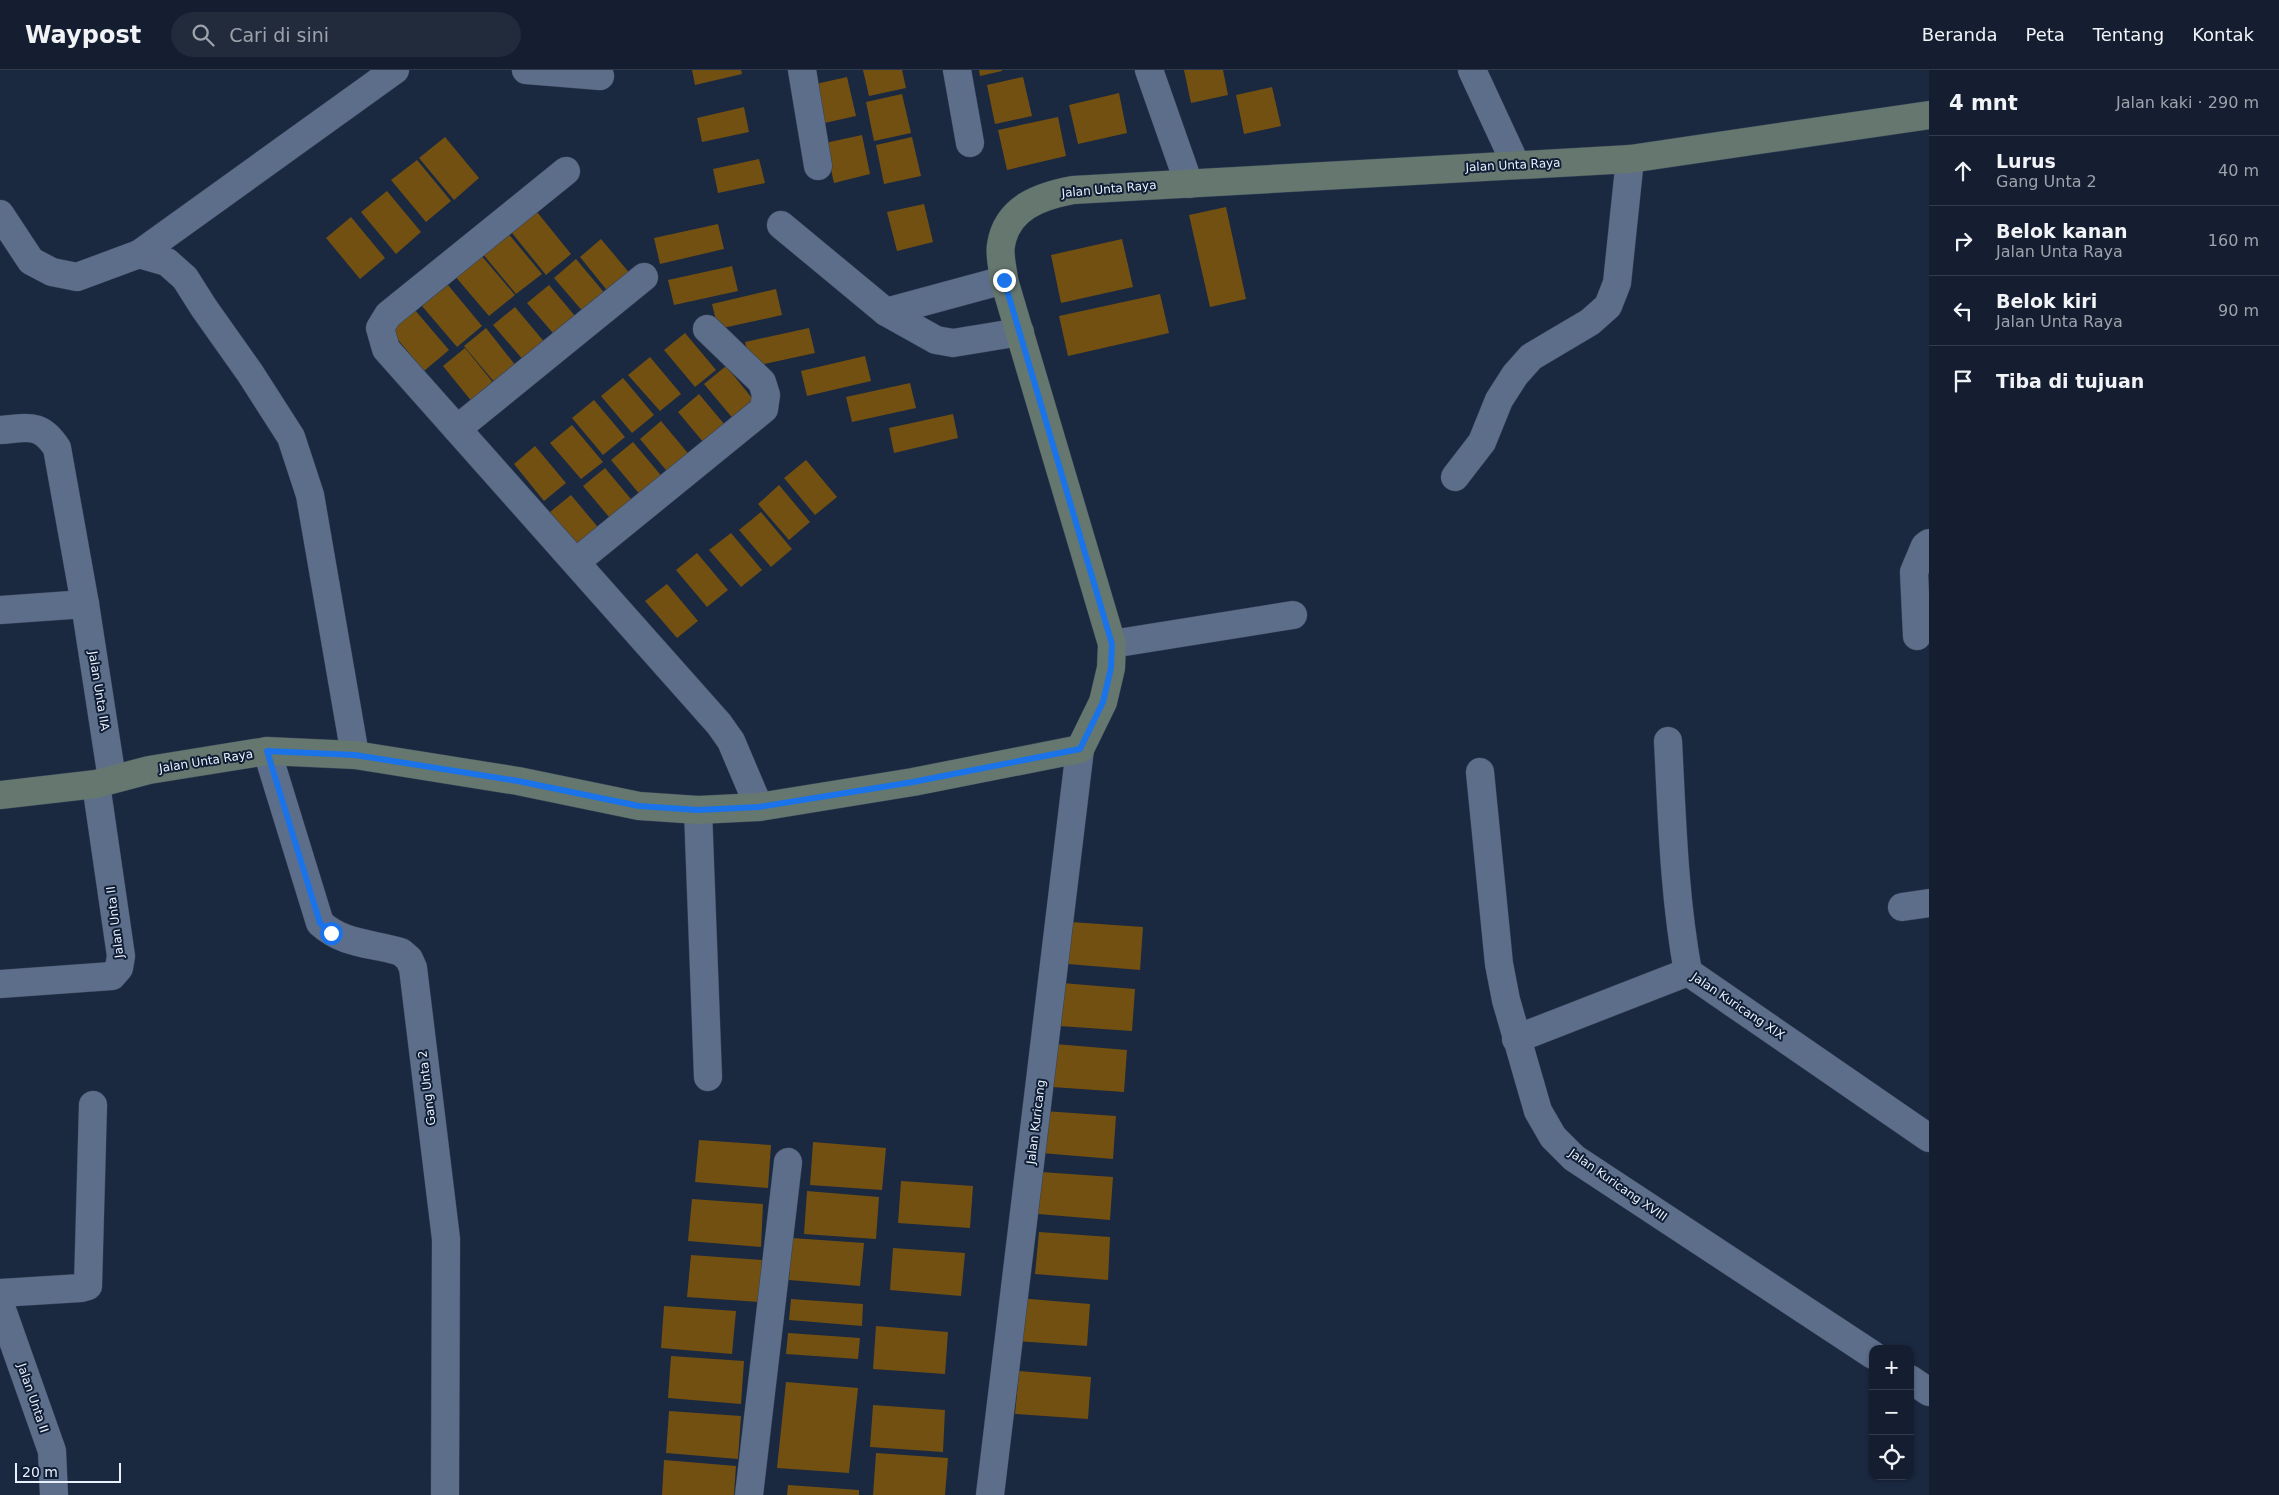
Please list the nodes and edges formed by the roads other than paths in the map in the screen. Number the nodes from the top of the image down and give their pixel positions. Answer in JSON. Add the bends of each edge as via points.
{"nodes":[{"id":1,"x":395,"y":70,"type":"edge"},
{"id":2,"x":526,"y":70,"type":"edge"},
{"id":3,"x":802,"y":70,"type":"edge"},
{"id":4,"x":957,"y":70,"type":"edge"},
{"id":5,"x":1150,"y":70,"type":"edge"},
{"id":6,"x":1472,"y":70,"type":"edge"},
{"id":7,"x":600,"y":76,"type":"dead end"},
{"id":8,"x":1929,"y":115,"type":"edge"},
{"id":9,"x":970,"y":143,"type":"dead end"},
{"id":10,"x":1630,"y":158,"type":"junction"},
{"id":11,"x":1516,"y":165,"type":"junction"},
{"id":12,"x":818,"y":166,"type":"dead end"},
{"id":13,"x":566,"y":171,"type":"dead end"},
{"id":14,"x":1188,"y":184,"type":"junction"},
{"id":15,"x":0,"y":214,"type":"edge"},
{"id":16,"x":781,"y":225,"type":"dead end"},
{"id":17,"x":139,"y":254,"type":"junction"},
{"id":18,"x":644,"y":277,"type":"dead end"},
{"id":19,"x":1004,"y":280,"type":"junction"},
{"id":20,"x":886,"y":312,"type":"junction"},
{"id":21,"x":707,"y":329,"type":"dead end"},
{"id":22,"x":1020,"y":332,"type":"junction"},
{"id":23,"x":457,"y":429,"type":"junction"},
{"id":24,"x":0,"y":430,"type":"edge"},
{"id":25,"x":1454,"y":477,"type":"dead end"},
{"id":26,"x":1929,"y":544,"type":"edge"},
{"id":27,"x":576,"y":562,"type":"junction"},
{"id":28,"x":85,"y":604,"type":"junction"},
{"id":29,"x":0,"y":610,"type":"edge"},
{"id":30,"x":1293,"y":615,"type":"dead end"},
{"id":31,"x":1917,"y":636,"type":"dead end"},
{"id":32,"x":1112,"y":644,"type":"junction"},
{"id":33,"x":1668,"y":741,"type":"dead end"},
{"id":34,"x":1080,"y":749,"type":"junction"},
{"id":35,"x":267,"y":751,"type":"junction"},
{"id":36,"x":355,"y":755,"type":"junction"},
{"id":37,"x":1480,"y":772,"type":"dead end"},
{"id":38,"x":104,"y":781,"type":"junction"},
{"id":39,"x":0,"y":795,"type":"edge"},
{"id":40,"x":759,"y":807,"type":"junction"},
{"id":41,"x":698,"y":810,"type":"junction"},
{"id":42,"x":1929,"y":902,"type":"edge"},
{"id":43,"x":1902,"y":907,"type":"dead end"},
{"id":44,"x":1688,"y":972,"type":"junction"},
{"id":45,"x":0,"y":984,"type":"edge"},
{"id":46,"x":1516,"y":1039,"type":"junction"},
{"id":47,"x":708,"y":1077,"type":"dead end"},
{"id":48,"x":93,"y":1105,"type":"dead end"},
{"id":49,"x":1929,"y":1138,"type":"edge"},
{"id":50,"x":788,"y":1162,"type":"dead end"},
{"id":51,"x":0,"y":1293,"type":"edge"},
{"id":52,"x":0,"y":1304,"type":"edge"},
{"id":53,"x":1869,"y":1352,"type":"edge"},
{"id":54,"x":1914,"y":1383,"type":"edge"},
{"id":55,"x":1929,"y":1392,"type":"edge"},
{"id":56,"x":54,"y":1495,"type":"edge"},
{"id":57,"x":445,"y":1495,"type":"edge"},
{"id":58,"x":749,"y":1495,"type":"edge"},
{"id":59,"x":990,"y":1495,"type":"edge"}],
"edges":[{"from":1,"to":17,"type":"street"},
{"from":2,"to":7,"type":"street"},
{"from":3,"to":12,"type":"street"},
{"from":4,"to":9,"type":"street"},
{"from":5,"to":14,"type":"street"},
{"from":6,"to":11,"type":"street"},
{"from":8,"to":10,"type":"street","name":"Jalan Unta Raya"},
{"from":10,"to":11,"type":"street","name":"Jalan Unta Raya"},
{"from":10,"to":25,"type":"street","via":[[1617,283],[1608,306],[1590,322],[1531,357],[1499,400],[1482,442]]},
{"from":11,"to":14,"type":"street","name":"Jalan Unta Raya"},
{"from":13,"to":23,"type":"street","via":[[388,315],[380,328],[386,349]]},
{"from":14,"to":19,"type":"street","name":"Jalan Unta Raya","via":[[1074,190],[1049,195],[1026,205],[1010,220],[1001,245]]},
{"from":15,"to":17,"type":"street","via":[[31,261],[52,272],[77,277]]},
{"from":16,"to":20,"type":"street"},
{"from":17,"to":36,"type":"street","via":[[167,262],[185,278],[292,437],[310,495]]},
{"from":18,"to":23,"type":"street"},
{"from":19,"to":20,"type":"street"},
{"from":19,"to":22,"type":"street","name":"Jalan Unta Raya"},
{"from":20,"to":22,"type":"street","via":[[945,343]]},
{"from":21,"to":27,"type":"street","via":[[762,382],[766,395],[764,409]]},
{"from":22,"to":32,"type":"street","name":"Jalan Unta Raya"},
{"from":23,"to":27,"type":"street"},
{"from":24,"to":28,"type":"street","name":"Jalan Unta IIA","via":[[35,428],[48,435],[57,448]]},
{"from":26,"to":31,"type":"street","via":[[1925,546],[1914,572]]},
{"from":27,"to":40,"type":"street","via":[[720,724],[731,740]]},
{"from":28,"to":29,"type":"street"},
{"from":28,"to":38,"type":"street","name":"Jalan Unta IIA"},
{"from":30,"to":32,"type":"street"},
{"from":32,"to":34,"type":"street","name":"Jalan Unta Raya","via":[[1111,668],[1103,702]]},
{"from":33,"to":44,"type":"street","name":"Jalan Kuricang XIX","via":[[1674,864]]},
{"from":34,"to":40,"type":"street","name":"Jalan Unta Raya","via":[[913,782]]},
{"from":34,"to":59,"type":"street","name":"Jalan Kuricang"},
{"from":35,"to":36,"type":"street","name":"Jalan Unta Raya"},
{"from":35,"to":38,"type":"street","name":"Jalan Unta Raya","via":[[149,770]]},
{"from":35,"to":57,"type":"street","name":"Gang Unta 2","via":[[320,923],[340,938],[401,952],[413,968],[446,1239]]},
{"from":36,"to":41,"type":"street","name":"Jalan Unta Raya","via":[[518,781],[639,806]]},
{"from":37,"to":46,"type":"street","name":"Jalan Kuricang XVIII","via":[[1498,964]]},
{"from":38,"to":39,"type":"street","name":"Jalan Unta Raya"},
{"from":38,"to":45,"type":"street","name":"Jalan Unta II","via":[[121,956],[119,968],[112,976]]},
{"from":40,"to":41,"type":"street","name":"Jalan Unta Raya"},
{"from":41,"to":47,"type":"street"},
{"from":42,"to":43,"type":"street"},
{"from":44,"to":46,"type":"street"},
{"from":44,"to":49,"type":"street","name":"Jalan Kuricang XIX"},
{"from":46,"to":53,"type":"street","name":"Jalan Kuricang XVIII","via":[[1538,1111],[1553,1137],[1574,1158]]},
{"from":48,"to":51,"type":"street","via":[[88,1286]]},
{"from":50,"to":58,"type":"street"},
{"from":52,"to":56,"type":"street","name":"Jalan Unta II","via":[[52,1451]]},
{"from":54,"to":55,"type":"street"}]}
